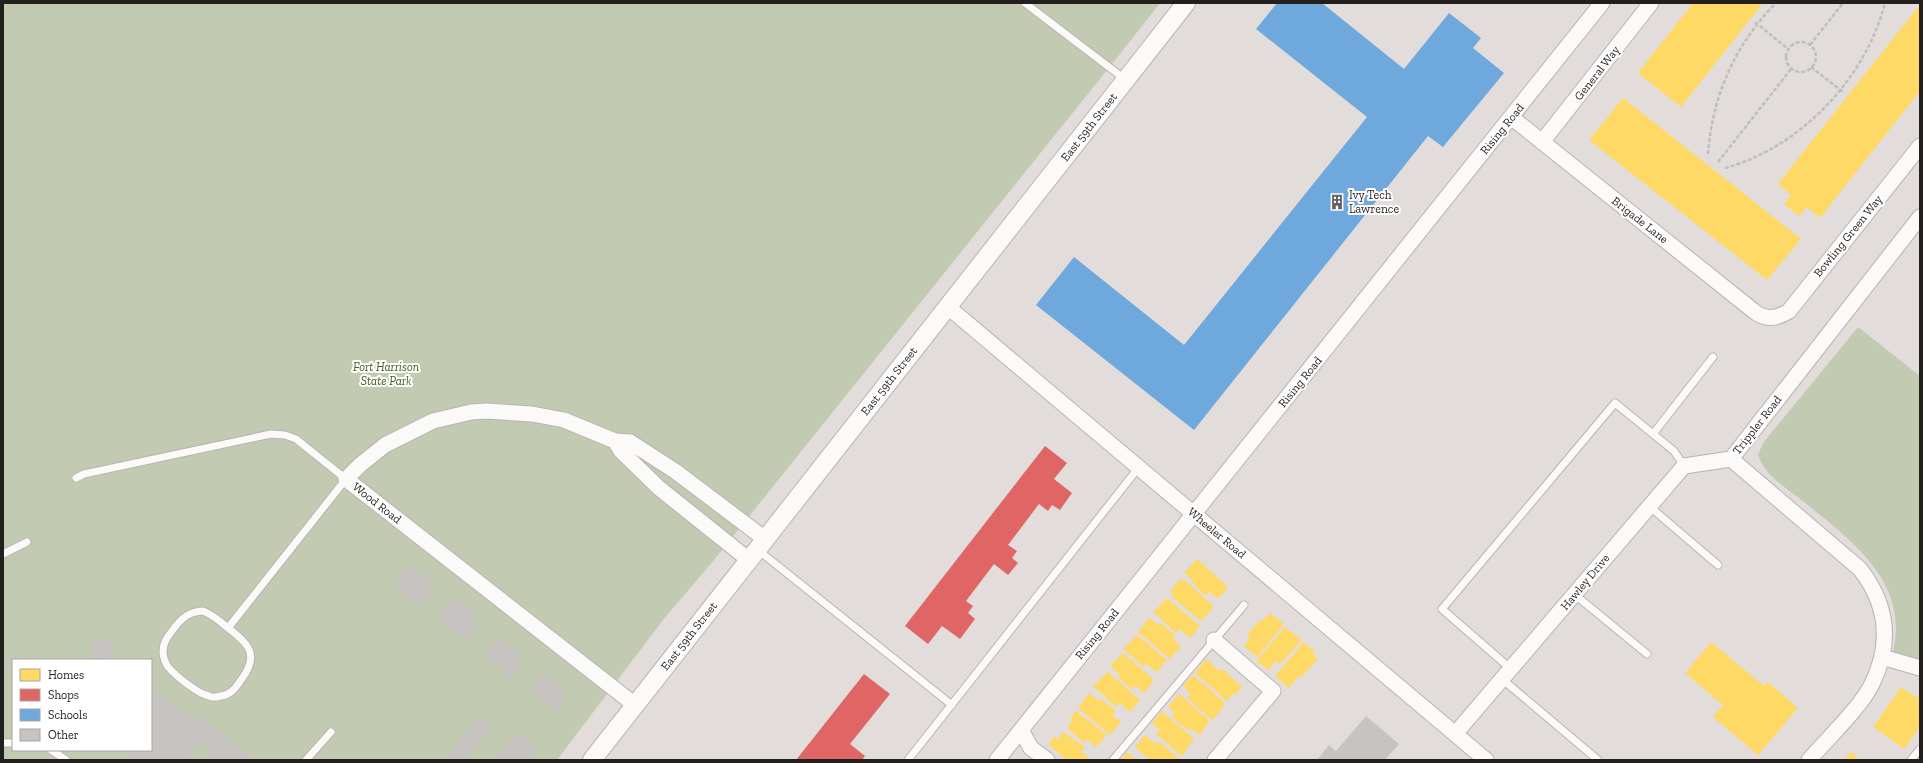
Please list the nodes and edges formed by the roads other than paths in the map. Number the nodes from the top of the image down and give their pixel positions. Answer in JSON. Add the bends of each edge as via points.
{"nodes":[{"id":1,"x":1025,"y":3,"type":"edge"},
{"id":2,"x":1186,"y":3,"type":"edge"},
{"id":3,"x":1602,"y":3,"type":"edge"},
{"id":4,"x":1651,"y":3,"type":"edge"},
{"id":5,"x":1126,"y":80,"type":"junction"},
{"id":6,"x":1511,"y":117,"type":"junction"},
{"id":7,"x":1542,"y":142,"type":"junction"},
{"id":8,"x":1920,"y":146,"type":"edge"},
{"id":9,"x":1920,"y":217,"type":"edge"},
{"id":10,"x":948,"y":307,"type":"junction"},
{"id":11,"x":1772,"y":318,"type":"joint"},
{"id":12,"x":1713,"y":357,"type":"dead end"},
{"id":13,"x":1653,"y":434,"type":"junction"},
{"id":14,"x":615,"y":441,"type":"junction"},
{"id":15,"x":1730,"y":458,"type":"junction"},
{"id":16,"x":1684,"y":466,"type":"junction"},
{"id":17,"x":1139,"y":468,"type":"junction"},
{"id":18,"x":76,"y":478,"type":"dead end"},
{"id":19,"x":346,"y":479,"type":"junction"},
{"id":20,"x":1649,"y":506,"type":"junction"},
{"id":21,"x":1194,"y":514,"type":"junction"},
{"id":22,"x":27,"y":542,"type":"dead end"},
{"id":23,"x":757,"y":549,"type":"junction"},
{"id":24,"x":3,"y":554,"type":"edge"},
{"id":25,"x":1718,"y":565,"type":"dead end"},
{"id":26,"x":1574,"y":594,"type":"junction"},
{"id":27,"x":1244,"y":605,"type":"dead end"},
{"id":28,"x":228,"y":628,"type":"junction"},
{"id":29,"x":1214,"y":640,"type":"junction"},
{"id":30,"x":1647,"y":654,"type":"dead end"},
{"id":31,"x":1882,"y":657,"type":"junction"},
{"id":32,"x":1920,"y":668,"type":"edge"},
{"id":33,"x":1506,"y":674,"type":"junction"},
{"id":34,"x":952,"y":704,"type":"junction"},
{"id":35,"x":635,"y":705,"type":"junction"},
{"id":36,"x":1021,"y":730,"type":"junction"},
{"id":37,"x":331,"y":732,"type":"dead end"},
{"id":38,"x":1455,"y":734,"type":"junction"},
{"id":39,"x":1920,"y":749,"type":"edge"},
{"id":40,"x":52,"y":751,"type":"edge"},
{"id":41,"x":309,"y":759,"type":"edge"},
{"id":42,"x":1002,"y":759,"type":"edge"},
{"id":43,"x":66,"y":760,"type":"edge"},
{"id":44,"x":592,"y":760,"type":"edge"},
{"id":45,"x":908,"y":760,"type":"edge"},
{"id":46,"x":1047,"y":760,"type":"edge"},
{"id":47,"x":1113,"y":760,"type":"edge"},
{"id":48,"x":1215,"y":760,"type":"edge"},
{"id":49,"x":1486,"y":760,"type":"edge"},
{"id":50,"x":1598,"y":760,"type":"edge"},
{"id":51,"x":1809,"y":760,"type":"edge"},
{"id":52,"x":1911,"y":760,"type":"edge"}],
"edges":[{"from":1,"to":5,"type":"lane"},
{"from":2,"to":5,"type":"street","name":"East 59th Street"},
{"from":3,"to":6,"type":"street","name":"Rising Road"},
{"from":4,"to":7,"type":"street","name":"General Way"},
{"from":5,"to":10,"type":"street","name":"East 59th Street"},
{"from":6,"to":7,"type":"street","name":"Brigade Lane"},
{"from":6,"to":21,"type":"street","name":"Rising Road"},
{"from":7,"to":11,"type":"street","name":"Brigade Lane","via":[[1755,312]]},
{"from":8,"to":11,"type":"street","name":"Bowling Green Way","via":[[1789,311]]},
{"from":9,"to":15,"type":"street","name":"Trippler Road"},
{"from":10,"to":17,"type":"street","name":"Wheeler Road"},
{"from":10,"to":23,"type":"street","name":"East 59th Street"},
{"from":12,"to":13,"type":"lane"},
{"from":13,"to":16,"type":"lane","via":[[1674,451]]},
{"from":13,"to":33,"type":"lane","via":[[1614,403],[1442,609]]},
{"from":14,"to":19,"type":"street","via":[[588,429],[549,417],[503,411],[471,412],[433,421],[411,431],[372,454]]},
{"from":14,"to":23,"type":"street","via":[[620,451],[659,488]]},
{"from":14,"to":23,"type":"street","via":[[630,442],[675,471]]},
{"from":15,"to":16,"type":"street"},
{"from":15,"to":31,"type":"street","name":"Trippler Road","via":[[1849,558],[1868,580],[1875,592],[1885,624],[1886,638]]},
{"from":16,"to":20,"type":"street","name":"Hawley Drive"},
{"from":17,"to":21,"type":"street","name":"Wheeler Road"},
{"from":17,"to":34,"type":"lane"},
{"from":18,"to":19,"type":"lane","name":"Wood Road","via":[[84,474],[271,434],[296,439]]},
{"from":19,"to":28,"type":"lane"},
{"from":19,"to":35,"type":"street","name":"Wood Road"},
{"from":20,"to":25,"type":"lane"},
{"from":20,"to":26,"type":"street","name":"Hawley Drive"},
{"from":21,"to":36,"type":"street","name":"Rising Road"},
{"from":21,"to":38,"type":"street","name":"Wheeler Road"},
{"from":22,"to":24,"type":"lane"},
{"from":23,"to":34,"type":"lane"},
{"from":23,"to":35,"type":"street","name":"East 59th Street"},
{"from":26,"to":30,"type":"lane"},
{"from":26,"to":33,"type":"street","name":"Hawley Drive"},
{"from":27,"to":29,"type":"lane"},
{"from":28,"to":28,"type":"lane","via":[[214,616],[203,611],[193,612],[185,616],[163,646],[162,652],[168,666],[204,695],[221,696],[233,691],[251,662],[250,649],[245,641]]},
{"from":29,"to":47,"type":"lane"},
{"from":29,"to":48,"type":"street","via":[[1273,691]]},
{"from":31,"to":32,"type":"street"},
{"from":31,"to":51,"type":"street","name":"Trippler Road","via":[[1872,684]]},
{"from":33,"to":38,"type":"street","name":"Hawley Drive"},
{"from":33,"to":50,"type":"lane"},
{"from":34,"to":45,"type":"lane"},
{"from":35,"to":44,"type":"street","name":"East 59th Street"},
{"from":36,"to":42,"type":"street","name":"Rising Road"},
{"from":36,"to":46,"type":"street","via":[[1031,748]]},
{"from":37,"to":41,"type":"lane"},
{"from":38,"to":49,"type":"street","name":"Wheeler Road"},
{"from":39,"to":52,"type":"lane"},
{"from":40,"to":43,"type":"lane"}]}
